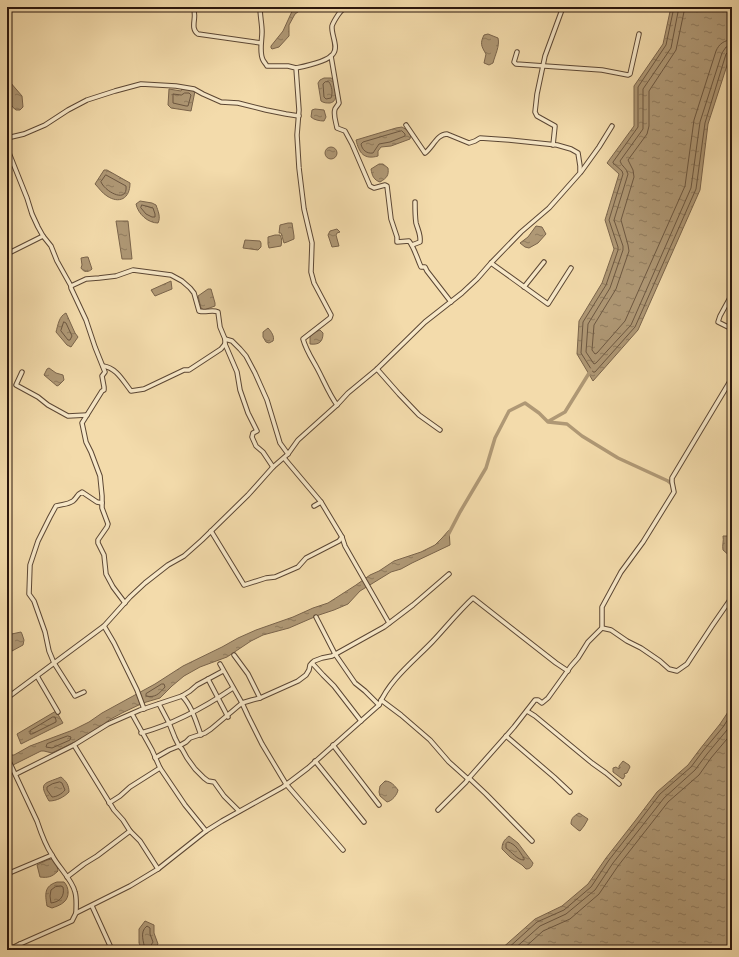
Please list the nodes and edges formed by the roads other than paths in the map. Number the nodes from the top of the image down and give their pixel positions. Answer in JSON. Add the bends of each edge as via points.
{"nodes":[{"id":1,"x":105,"y":7,"type":"edge"},
{"id":2,"x":108,"y":7,"type":"edge"},
{"id":3,"x":191,"y":7,"type":"edge"},
{"id":4,"x":260,"y":7,"type":"edge"},
{"id":5,"x":347,"y":7,"type":"edge"},
{"id":6,"x":563,"y":7,"type":"edge"},
{"id":7,"x":639,"y":34,"type":"dead end"},
{"id":8,"x":261,"y":43,"type":"junction"},
{"id":9,"x":517,"y":52,"type":"dead end"},
{"id":10,"x":331,"y":56,"type":"junction"},
{"id":11,"x":543,"y":66,"type":"junction"},
{"id":12,"x":296,"y":68,"type":"junction"},
{"id":13,"x":299,"y":116,"type":"junction"},
{"id":14,"x":406,"y":125,"type":"dead end"},
{"id":15,"x":612,"y":126,"type":"dead end"},
{"id":16,"x":7,"y":138,"type":"edge"},
{"id":17,"x":553,"y":145,"type":"junction"},
{"id":18,"x":7,"y":148,"type":"edge"},
{"id":19,"x":580,"y":173,"type":"junction"},
{"id":20,"x":415,"y":202,"type":"dead end"},
{"id":21,"x":43,"y":236,"type":"junction"},
{"id":22,"x":412,"y":245,"type":"junction"},
{"id":23,"x":7,"y":254,"type":"edge"},
{"id":24,"x":544,"y":262,"type":"dead end"},
{"id":25,"x":491,"y":263,"type":"junction"},
{"id":26,"x":571,"y":268,"type":"dead end"},
{"id":27,"x":71,"y":286,"type":"junction"},
{"id":28,"x":524,"y":287,"type":"junction"},
{"id":29,"x":732,"y":294,"type":"edge"},
{"id":30,"x":451,"y":302,"type":"junction"},
{"id":31,"x":732,"y":329,"type":"edge"},
{"id":32,"x":225,"y":339,"type":"junction"},
{"id":33,"x":225,"y":344,"type":"junction"},
{"id":34,"x":103,"y":366,"type":"junction"},
{"id":35,"x":377,"y":369,"type":"junction"},
{"id":36,"x":22,"y":372,"type":"dead end"},
{"id":37,"x":732,"y":378,"type":"edge"},
{"id":38,"x":337,"y":405,"type":"junction"},
{"id":39,"x":87,"y":415,"type":"junction"},
{"id":40,"x":440,"y":430,"type":"dead end"},
{"id":41,"x":288,"y":454,"type":"junction"},
{"id":42,"x":284,"y":458,"type":"junction"},
{"id":43,"x":273,"y":467,"type":"junction"},
{"id":44,"x":321,"y":502,"type":"junction"},
{"id":45,"x":102,"y":503,"type":"junction"},
{"id":46,"x":314,"y":506,"type":"dead end"},
{"id":47,"x":211,"y":531,"type":"junction"},
{"id":48,"x":342,"y":537,"type":"junction"},
{"id":49,"x":450,"y":574,"type":"dead end"},
{"id":50,"x":732,"y":597,"type":"edge"},
{"id":51,"x":125,"y":603,"type":"junction"},
{"id":52,"x":316,"y":618,"type":"dead end"},
{"id":53,"x":389,"y":623,"type":"junction"},
{"id":54,"x":104,"y":626,"type":"junction"},
{"id":55,"x":602,"y":628,"type":"junction"},
{"id":56,"x":335,"y":654,"type":"junction"},
{"id":57,"x":234,"y":655,"type":"dead end"},
{"id":58,"x":54,"y":663,"type":"junction"},
{"id":59,"x":312,"y":663,"type":"junction"},
{"id":60,"x":220,"y":664,"type":"dead end"},
{"id":61,"x":223,"y":671,"type":"junction"},
{"id":62,"x":568,"y":671,"type":"junction"},
{"id":63,"x":37,"y":676,"type":"junction"},
{"id":64,"x":208,"y":679,"type":"junction"},
{"id":65,"x":233,"y":688,"type":"junction"},
{"id":66,"x":84,"y":692,"type":"dead end"},
{"id":67,"x":182,"y":696,"type":"junction"},
{"id":68,"x":7,"y":698,"type":"edge"},
{"id":69,"x":218,"y":698,"type":"junction"},
{"id":70,"x":260,"y":698,"type":"junction"},
{"id":71,"x":381,"y":700,"type":"junction"},
{"id":72,"x":242,"y":703,"type":"junction"},
{"id":73,"x":159,"y":704,"type":"junction"},
{"id":74,"x":379,"y":705,"type":"junction"},
{"id":75,"x":144,"y":708,"type":"junction"},
{"id":76,"x":528,"y":711,"type":"junction"},
{"id":77,"x":58,"y":712,"type":"dead end"},
{"id":78,"x":193,"y":712,"type":"junction"},
{"id":79,"x":132,"y":714,"type":"junction"},
{"id":80,"x":228,"y":716,"type":"junction"},
{"id":81,"x":361,"y":721,"type":"junction"},
{"id":82,"x":169,"y":723,"type":"junction"},
{"id":83,"x":141,"y":733,"type":"junction"},
{"id":84,"x":201,"y":735,"type":"junction"},
{"id":85,"x":506,"y":736,"type":"junction"},
{"id":86,"x":74,"y":745,"type":"junction"},
{"id":87,"x":333,"y":745,"type":"junction"},
{"id":88,"x":179,"y":746,"type":"junction"},
{"id":89,"x":7,"y":757,"type":"edge"},
{"id":90,"x":155,"y":758,"type":"junction"},
{"id":91,"x":315,"y":761,"type":"junction"},
{"id":92,"x":160,"y":768,"type":"junction"},
{"id":93,"x":16,"y":774,"type":"junction"},
{"id":94,"x":468,"y":778,"type":"junction"},
{"id":95,"x":286,"y":784,"type":"junction"},
{"id":96,"x":619,"y":784,"type":"dead end"},
{"id":97,"x":570,"y":792,"type":"dead end"},
{"id":98,"x":109,"y":803,"type":"junction"},
{"id":99,"x":379,"y":805,"type":"dead end"},
{"id":100,"x":438,"y":810,"type":"dead end"},
{"id":101,"x":239,"y":812,"type":"junction"},
{"id":102,"x":364,"y":822,"type":"dead end"},
{"id":103,"x":130,"y":831,"type":"junction"},
{"id":104,"x":206,"y":831,"type":"junction"},
{"id":105,"x":532,"y":841,"type":"dead end"},
{"id":106,"x":343,"y":850,"type":"dead end"},
{"id":107,"x":52,"y":856,"type":"junction"},
{"id":108,"x":158,"y":869,"type":"junction"},
{"id":109,"x":7,"y":874,"type":"edge"},
{"id":110,"x":67,"y":877,"type":"junction"},
{"id":111,"x":92,"y":906,"type":"junction"},
{"id":112,"x":76,"y":913,"type":"junction"},
{"id":113,"x":20,"y":944,"type":"junction"},
{"id":114,"x":8,"y":950,"type":"edge"},
{"id":115,"x":23,"y":950,"type":"edge"},
{"id":116,"x":112,"y":950,"type":"edge"}],
"edges":[{"from":1,"to":2,"type":"street"},
{"from":3,"to":8,"type":"street","via":[[195,11],[194,29],[198,34]]},
{"from":4,"to":8,"type":"street"},
{"from":5,"to":10,"type":"street","via":[[332,26],[336,46]]},
{"from":6,"to":11,"type":"street"},
{"from":7,"to":11,"type":"street","via":[[630,74]]},
{"from":8,"to":12,"type":"street","via":[[261,54],[267,66]]},
{"from":9,"to":11,"type":"street","via":[[514,62],[516,64]]},
{"from":10,"to":12,"type":"street","via":[[314,64]]},
{"from":10,"to":22,"type":"street","via":[[339,103],[334,114],[337,128],[345,131],[370,186],[387,186],[397,242],[409,241]]},
{"from":11,"to":17,"type":"street","via":[[535,112],[537,116],[556,126]]},
{"from":12,"to":13,"type":"street"},
{"from":13,"to":16,"type":"street","via":[[238,103],[221,102],[194,89],[141,84],[86,100],[45,125]]},
{"from":13,"to":38,"type":"street","via":[[299,168],[304,209],[312,243],[311,272],[314,283],[332,315],[303,339]]},
{"from":14,"to":17,"type":"street","via":[[425,152],[444,134],[468,143],[480,138]]},
{"from":15,"to":19,"type":"street"},
{"from":17,"to":19,"type":"street","via":[[578,153]]},
{"from":18,"to":21,"type":"street"},
{"from":19,"to":25,"type":"street","via":[[549,208]]},
{"from":20,"to":22,"type":"street","via":[[416,221],[421,237],[420,242]]},
{"from":21,"to":23,"type":"street"},
{"from":21,"to":27,"type":"street","via":[[51,246]]},
{"from":22,"to":30,"type":"street","via":[[421,266],[425,267]]},
{"from":24,"to":28,"type":"street"},
{"from":25,"to":28,"type":"street"},
{"from":25,"to":30,"type":"street"},
{"from":26,"to":28,"type":"street","via":[[548,304]]},
{"from":27,"to":32,"type":"street","via":[[86,279],[116,276],[133,270],[170,275],[182,281],[194,293],[199,312],[218,312]]},
{"from":27,"to":34,"type":"street"},
{"from":29,"to":31,"type":"street","via":[[718,322]]},
{"from":30,"to":35,"type":"street","via":[[425,322]]},
{"from":32,"to":33,"type":"street"},
{"from":32,"to":41,"type":"street","via":[[232,341],[246,356],[268,400],[280,443]]},
{"from":33,"to":34,"type":"street","via":[[189,370],[144,389],[131,391],[113,369]]},
{"from":33,"to":43,"type":"street","via":[[237,372],[248,413],[257,431],[252,437]]},
{"from":34,"to":39,"type":"street","via":[[104,390]]},
{"from":35,"to":38,"type":"street"},
{"from":35,"to":40,"type":"street","via":[[419,415]]},
{"from":36,"to":39,"type":"street","via":[[16,385],[68,416]]},
{"from":37,"to":55,"type":"street","via":[[672,478],[674,492],[621,572],[602,607]]},
{"from":38,"to":41,"type":"street","via":[[298,440]]},
{"from":39,"to":45,"type":"street","via":[[82,427],[100,476]]},
{"from":41,"to":42,"type":"street"},
{"from":42,"to":43,"type":"street"},
{"from":42,"to":44,"type":"street"},
{"from":43,"to":47,"type":"street","via":[[248,496]]},
{"from":44,"to":46,"type":"street"},
{"from":44,"to":48,"type":"street"},
{"from":45,"to":51,"type":"street","via":[[108,526],[98,543],[104,555],[106,574]]},
{"from":45,"to":58,"type":"street","via":[[82,492],[65,505],[56,506],[38,541],[30,565],[29,594],[34,601]]},
{"from":47,"to":48,"type":"street","via":[[244,585],[275,577],[298,567],[306,558]]},
{"from":47,"to":51,"type":"street","via":[[184,556],[145,583]]},
{"from":48,"to":53,"type":"street"},
{"from":49,"to":53,"type":"street"},
{"from":50,"to":55,"type":"street","via":[[687,664],[677,671],[669,669],[611,630]]},
{"from":51,"to":54,"type":"street"},
{"from":52,"to":56,"type":"street"},
{"from":53,"to":56,"type":"street"},
{"from":54,"to":58,"type":"street"},
{"from":54,"to":75,"type":"street"},
{"from":55,"to":62,"type":"street","via":[[588,642]]},
{"from":56,"to":59,"type":"street"},
{"from":56,"to":74,"type":"street","via":[[355,683]]},
{"from":57,"to":70,"type":"street","via":[[248,674]]},
{"from":58,"to":63,"type":"street"},
{"from":58,"to":66,"type":"street","via":[[75,696]]},
{"from":59,"to":70,"type":"street","via":[[306,675],[298,681]]},
{"from":59,"to":81,"type":"street"},
{"from":60,"to":61,"type":"street"},
{"from":61,"to":64,"type":"street"},
{"from":61,"to":65,"type":"street"},
{"from":62,"to":71,"type":"street","via":[[473,598],[410,663]]},
{"from":62,"to":76,"type":"street","via":[[548,698],[542,703],[535,700]]},
{"from":63,"to":68,"type":"street"},
{"from":63,"to":77,"type":"street"},
{"from":64,"to":67,"type":"street"},
{"from":64,"to":69,"type":"street"},
{"from":65,"to":69,"type":"street"},
{"from":65,"to":72,"type":"street"},
{"from":67,"to":73,"type":"street"},
{"from":67,"to":78,"type":"street"},
{"from":69,"to":78,"type":"street"},
{"from":69,"to":80,"type":"street"},
{"from":70,"to":72,"type":"street"},
{"from":71,"to":74,"type":"street"},
{"from":71,"to":94,"type":"street","via":[[430,740],[449,762]]},
{"from":72,"to":80,"type":"street"},
{"from":72,"to":95,"type":"street"},
{"from":73,"to":75,"type":"street"},
{"from":73,"to":82,"type":"street"},
{"from":74,"to":81,"type":"street"},
{"from":75,"to":79,"type":"street"},
{"from":76,"to":85,"type":"street"},
{"from":76,"to":96,"type":"street"},
{"from":78,"to":82,"type":"street"},
{"from":78,"to":84,"type":"street"},
{"from":79,"to":83,"type":"street"},
{"from":79,"to":86,"type":"street","via":[[108,724]]},
{"from":80,"to":84,"type":"street"},
{"from":81,"to":87,"type":"street"},
{"from":82,"to":83,"type":"street"},
{"from":82,"to":88,"type":"street"},
{"from":83,"to":90,"type":"street"},
{"from":84,"to":88,"type":"street","via":[[190,738]]},
{"from":85,"to":94,"type":"street"},
{"from":85,"to":97,"type":"street"},
{"from":86,"to":93,"type":"street"},
{"from":86,"to":98,"type":"street"},
{"from":87,"to":91,"type":"street"},
{"from":87,"to":99,"type":"street"},
{"from":88,"to":90,"type":"street"},
{"from":88,"to":101,"type":"street","via":[[195,769],[208,781],[214,782]]},
{"from":89,"to":93,"type":"street"},
{"from":90,"to":92,"type":"street"},
{"from":91,"to":95,"type":"street"},
{"from":91,"to":102,"type":"street"},
{"from":92,"to":98,"type":"street"},
{"from":92,"to":104,"type":"street"},
{"from":93,"to":107,"type":"street"},
{"from":94,"to":100,"type":"street"},
{"from":94,"to":105,"type":"street"},
{"from":95,"to":101,"type":"street"},
{"from":95,"to":106,"type":"street"},
{"from":98,"to":103,"type":"street"},
{"from":101,"to":104,"type":"street"},
{"from":103,"to":108,"type":"street","via":[[140,841]]},
{"from":103,"to":110,"type":"street"},
{"from":104,"to":108,"type":"street"},
{"from":107,"to":109,"type":"street"},
{"from":107,"to":110,"type":"street"},
{"from":108,"to":111,"type":"street"},
{"from":110,"to":112,"type":"street","via":[[75,891]]},
{"from":111,"to":112,"type":"street"},
{"from":111,"to":116,"type":"street"},
{"from":112,"to":113,"type":"street","via":[[72,921]]},
{"from":113,"to":114,"type":"street"},
{"from":113,"to":115,"type":"street"}]}
